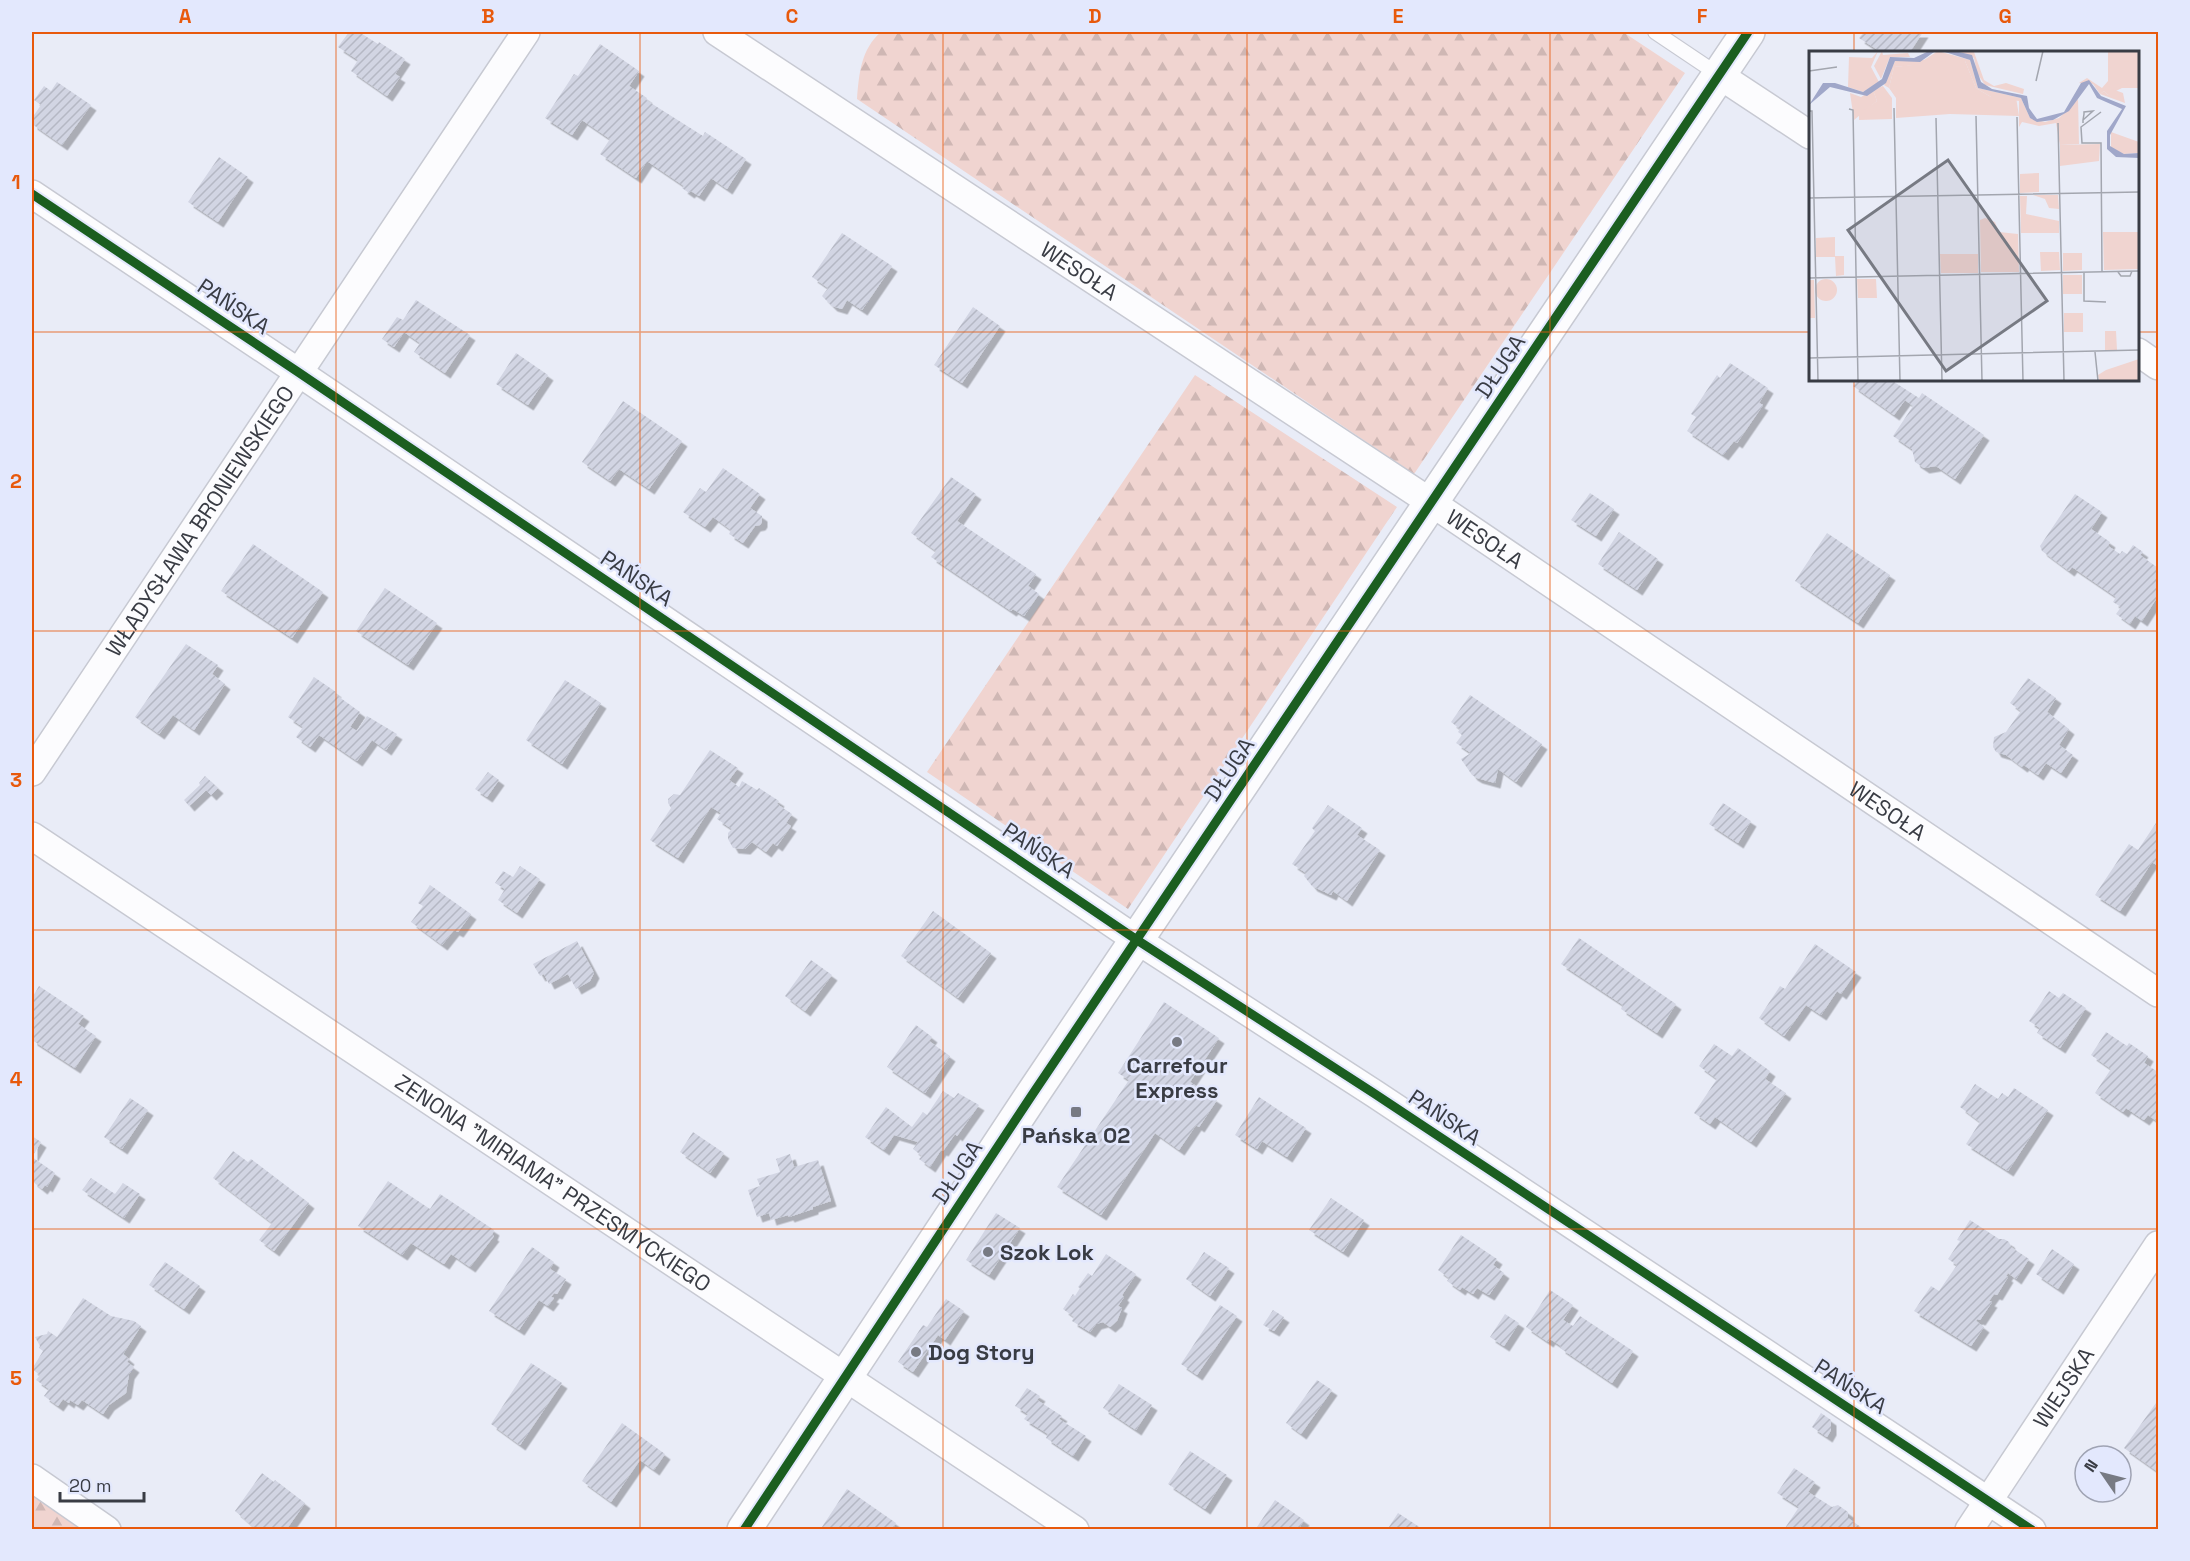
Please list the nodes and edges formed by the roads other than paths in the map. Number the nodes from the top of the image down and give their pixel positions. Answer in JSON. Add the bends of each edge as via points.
{"nodes":[{"id":1,"x":526,"y":32,"type":"edge"},
{"id":2,"x":717,"y":32,"type":"edge"},
{"id":3,"x":1655,"y":32,"type":"edge"},
{"id":4,"x":1748,"y":32,"type":"edge"},
{"id":5,"x":1719,"y":75,"type":"junction"},
{"id":6,"x":1809,"y":134,"type":"edge"},
{"id":7,"x":32,"y":194,"type":"edge"},
{"id":8,"x":2139,"y":353,"type":"edge"},
{"id":9,"x":2158,"y":366,"type":"edge"},
{"id":10,"x":298,"y":372,"type":"junction"},
{"id":11,"x":1432,"y":503,"type":"junction"},
{"id":12,"x":32,"y":772,"type":"edge"},
{"id":13,"x":32,"y":836,"type":"edge"},
{"id":14,"x":1137,"y":940,"type":"junction"},
{"id":15,"x":2158,"y":993,"type":"edge"},
{"id":16,"x":2158,"y":1245,"type":"edge"},
{"id":17,"x":846,"y":1376,"type":"junction"},
{"id":18,"x":32,"y":1478,"type":"edge"},
{"id":19,"x":1988,"y":1500,"type":"junction"},
{"id":20,"x":107,"y":1530,"type":"edge"},
{"id":21,"x":744,"y":1530,"type":"edge"},
{"id":22,"x":1075,"y":1530,"type":"edge"},
{"id":23,"x":1969,"y":1530,"type":"edge"},
{"id":24,"x":2031,"y":1530,"type":"edge"}],
"edges":[{"from":1,"to":10,"type":"street","name":"WŁADYSŁAWA BRONIEWSKIEGO"},
{"from":2,"to":11,"type":"street","name":"WESOŁA"},
{"from":3,"to":5,"type":"lane"},
{"from":4,"to":5,"type":"street","name":"DŁUGA"},
{"from":5,"to":6,"type":"street"},
{"from":5,"to":11,"type":"street","name":"DŁUGA"},
{"from":7,"to":10,"type":"street","name":"PAŃSKA"},
{"from":8,"to":9,"type":"street"},
{"from":10,"to":12,"type":"street","name":"WŁADYSŁAWA BRONIEWSKIEGO"},
{"from":10,"to":14,"type":"street","name":"PAŃSKA"},
{"from":11,"to":14,"type":"street","name":"DŁUGA"},
{"from":11,"to":15,"type":"street","name":"WESOŁA"},
{"from":13,"to":17,"type":"street","name":"ZENONA \"MIRIAMA\" PRZESMYCKIEGO"},
{"from":14,"to":17,"type":"street","name":"DŁUGA"},
{"from":14,"to":19,"type":"street","name":"PAŃSKA"},
{"from":16,"to":19,"type":"street","name":"WIEJSKA"},
{"from":17,"to":21,"type":"street","name":"DŁUGA"},
{"from":17,"to":22,"type":"street","name":"ZENONA \"MIRIAMA\" PRZESMYCKIEGO"},
{"from":18,"to":20,"type":"street"},
{"from":19,"to":23,"type":"street","name":"WIEJSKA"},
{"from":19,"to":24,"type":"street","name":"PAŃSKA"}]}
